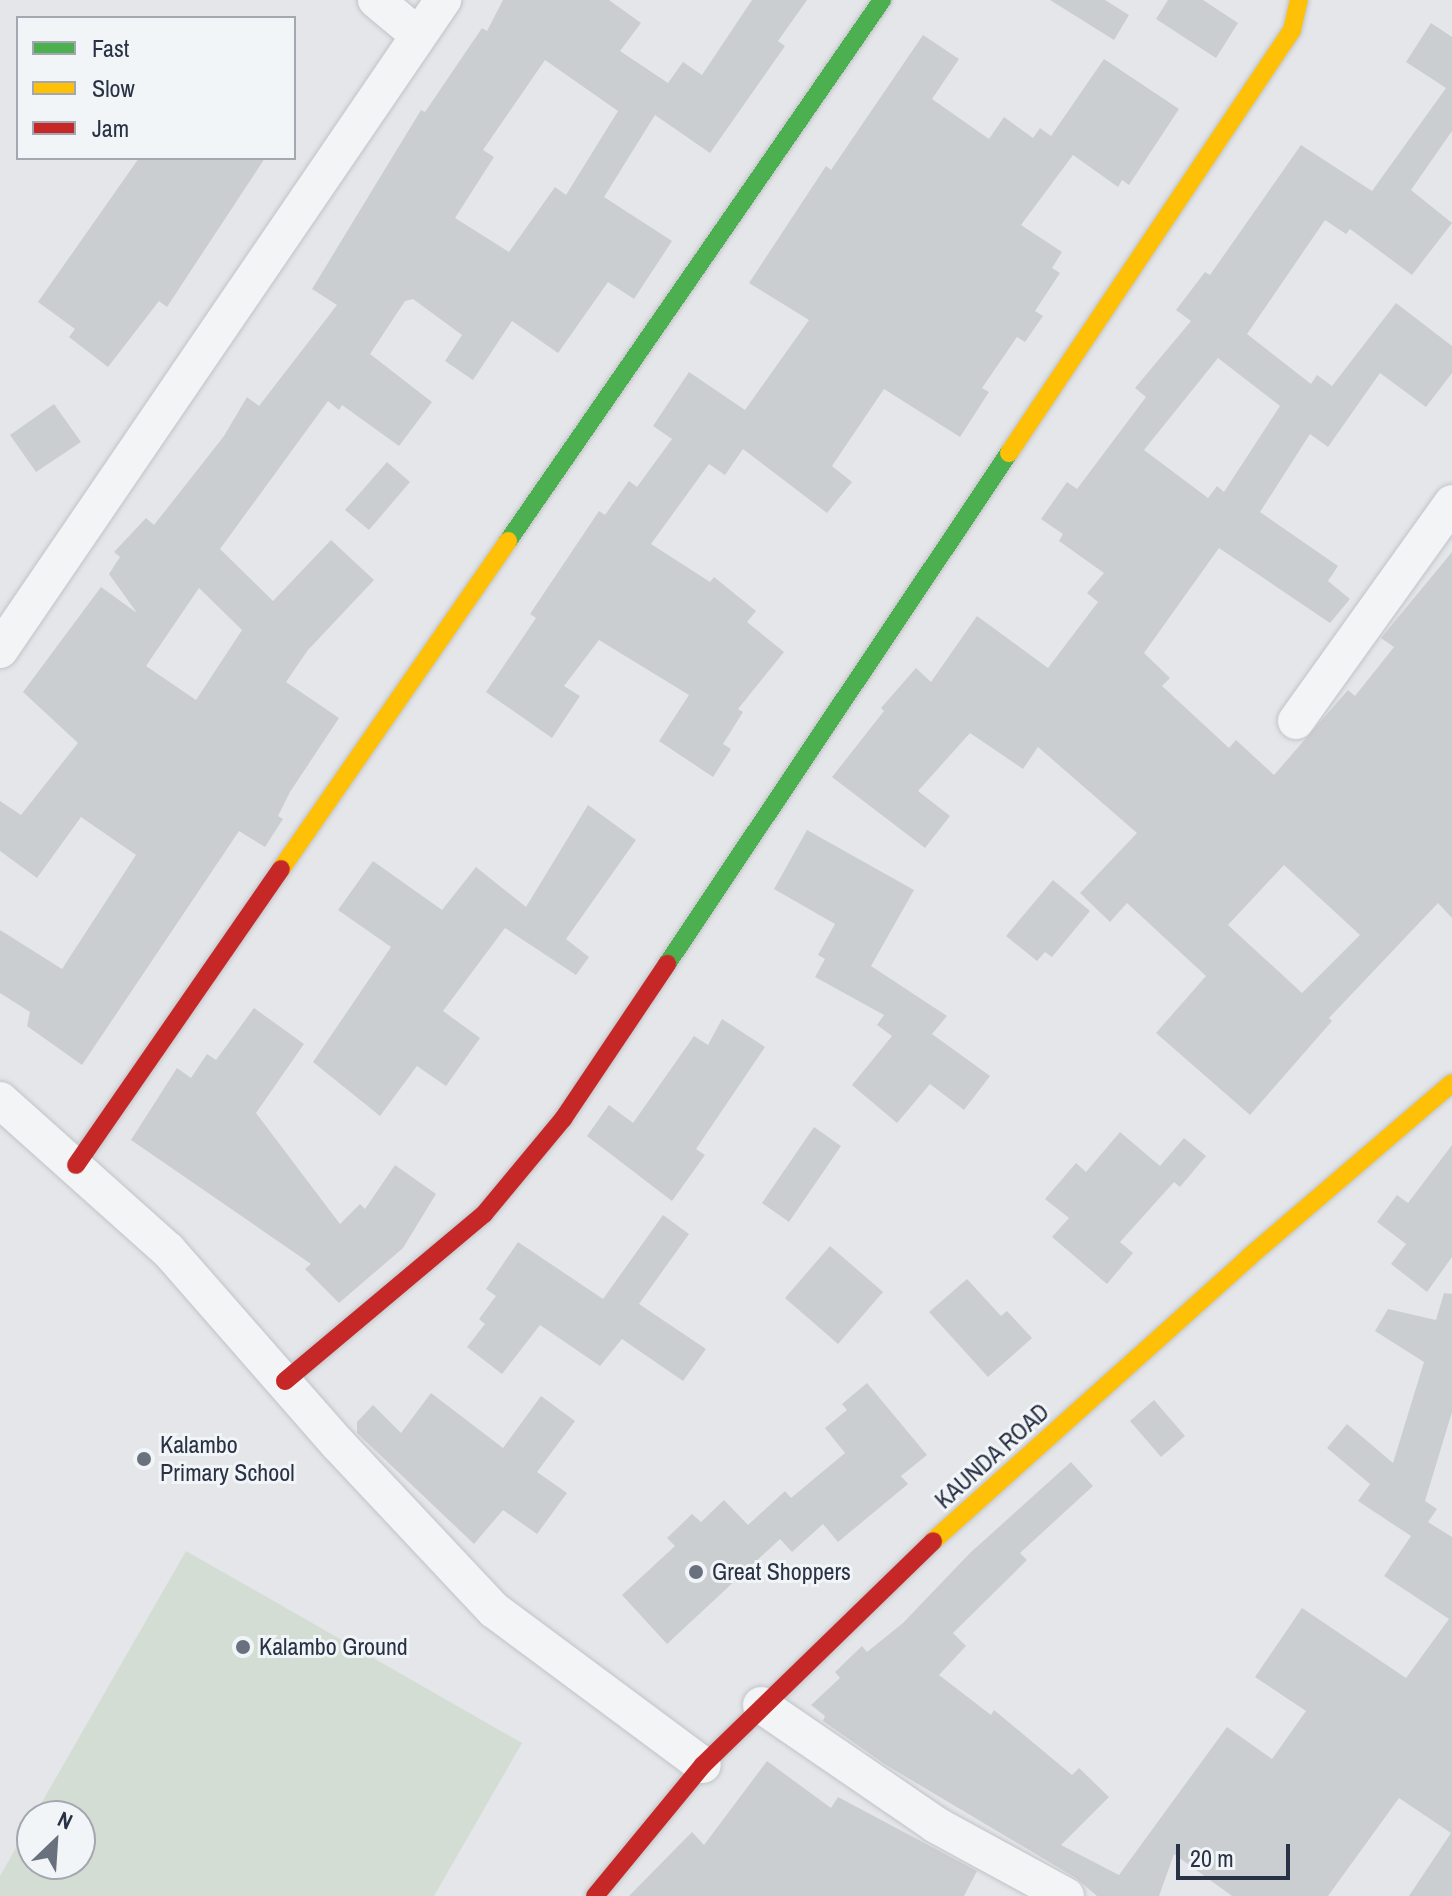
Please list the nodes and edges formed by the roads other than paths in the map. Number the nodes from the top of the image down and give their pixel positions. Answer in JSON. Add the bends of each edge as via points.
{"nodes":[{"id":1,"x":376,"y":0,"type":"edge"},
{"id":2,"x":443,"y":0,"type":"edge"},
{"id":3,"x":882,"y":0,"type":"edge"},
{"id":4,"x":1299,"y":0,"type":"edge"},
{"id":5,"x":418,"y":35,"type":"junction"},
{"id":6,"x":1452,"y":503,"type":"edge"},
{"id":7,"x":0,"y":650,"type":"edge"},
{"id":8,"x":1296,"y":721,"type":"dead end"},
{"id":9,"x":1452,"y":1083,"type":"edge"},
{"id":10,"x":0,"y":1100,"type":"edge"},
{"id":11,"x":76,"y":1165,"type":"junction"},
{"id":12,"x":285,"y":1381,"type":"junction"},
{"id":13,"x":761,"y":1705,"type":"junction"},
{"id":14,"x":703,"y":1765,"type":"junction"},
{"id":15,"x":595,"y":1896,"type":"edge"},
{"id":16,"x":1066,"y":1896,"type":"edge"}],
"edges":[{"from":1,"to":5,"type":"street"},
{"from":2,"to":5,"type":"street"},
{"from":3,"to":11,"type":"street"},
{"from":4,"to":12,"type":"street","via":[[1292,30],[563,1119],[484,1214]]},
{"from":5,"to":7,"type":"street"},
{"from":6,"to":8,"type":"street"},
{"from":9,"to":13,"type":"street","name":"KAUNDA ROAD","via":[[1029,1455]]},
{"from":10,"to":11,"type":"street"},
{"from":11,"to":12,"type":"street","via":[[168,1250]]},
{"from":12,"to":14,"type":"street","via":[[494,1610]]},
{"from":13,"to":14,"type":"street","name":"KAUNDA ROAD"},
{"from":13,"to":16,"type":"street","via":[[936,1825]]},
{"from":14,"to":15,"type":"street","name":"KAUNDA ROAD"}]}
